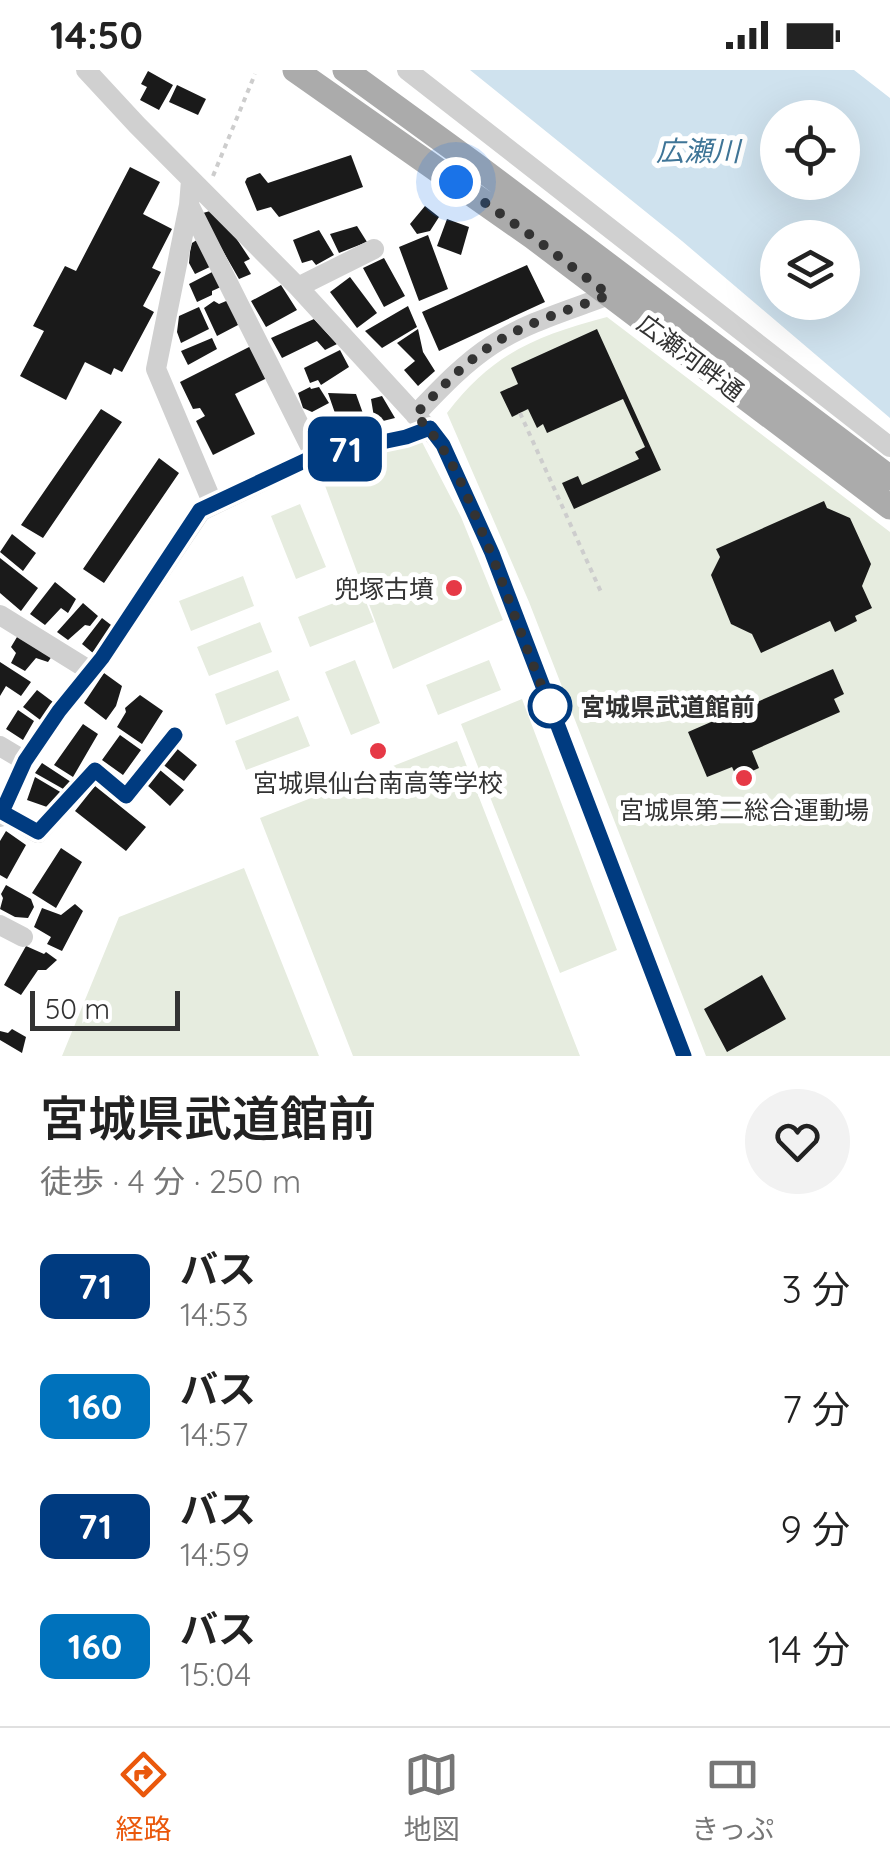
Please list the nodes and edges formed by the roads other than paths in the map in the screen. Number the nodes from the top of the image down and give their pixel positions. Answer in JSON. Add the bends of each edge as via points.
{"nodes":[{"id":1,"x":86,"y":70,"type":"edge"},
{"id":2,"x":294,"y":70,"type":"edge"},
{"id":3,"x":346,"y":70,"type":"edge"},
{"id":4,"x":407,"y":70,"type":"edge"},
{"id":5,"x":194,"y":193,"type":"junction"},
{"id":6,"x":374,"y":249,"type":"dead end"},
{"id":7,"x":298,"y":287,"type":"junction"},
{"id":8,"x":609,"y":295,"type":"junction"},
{"id":9,"x":422,"y":422,"type":"junction"},
{"id":10,"x":890,"y":447,"type":"edge"},
{"id":11,"x":315,"y":456,"type":"junction"},
{"id":12,"x":890,"y":478,"type":"edge"},
{"id":13,"x":213,"y":504,"type":"junction"},
{"id":14,"x":890,"y":506,"type":"edge"},
{"id":15,"x":0,"y":615,"type":"edge"},
{"id":16,"x":92,"y":672,"type":"junction"},
{"id":17,"x":175,"y":735,"type":"dead end"},
{"id":18,"x":0,"y":746,"type":"edge"},
{"id":19,"x":25,"y":761,"type":"junction"},
{"id":20,"x":1,"y":815,"type":"edge"},
{"id":21,"x":0,"y":925,"type":"edge"},
{"id":22,"x":23,"y":937,"type":"dead end"},
{"id":23,"x":684,"y":1056,"type":"edge"}],
"edges":[{"from":1,"to":5,"type":"street"},
{"from":2,"to":8,"type":"main road","name":"広瀬河畔通"},
{"from":3,"to":12,"type":"main road","name":"広瀬河畔通"},
{"from":4,"to":10,"type":"street"},
{"from":5,"to":7,"type":"street"},
{"from":5,"to":11,"type":"street"},
{"from":5,"to":13,"type":"street","via":[[156,370]]},
{"from":6,"to":7,"type":"street"},
{"from":7,"to":9,"type":"street"},
{"from":8,"to":9,"type":"street","via":[[494,343]]},
{"from":8,"to":14,"type":"main road","name":"広瀬河畔通"},
{"from":9,"to":11,"type":"street","via":[[406,437]]},
{"from":9,"to":23,"type":"street","via":[[443,445],[492,553]]},
{"from":11,"to":13,"type":"street"},
{"from":13,"to":16,"type":"street","via":[[200,510]]},
{"from":15,"to":16,"type":"street"},
{"from":16,"to":19,"type":"street"},
{"from":17,"to":20,"type":"street","via":[[126,796],[95,770],[38,832]]},
{"from":18,"to":19,"type":"street"},
{"from":19,"to":20,"type":"street"},
{"from":21,"to":22,"type":"street"}]}
